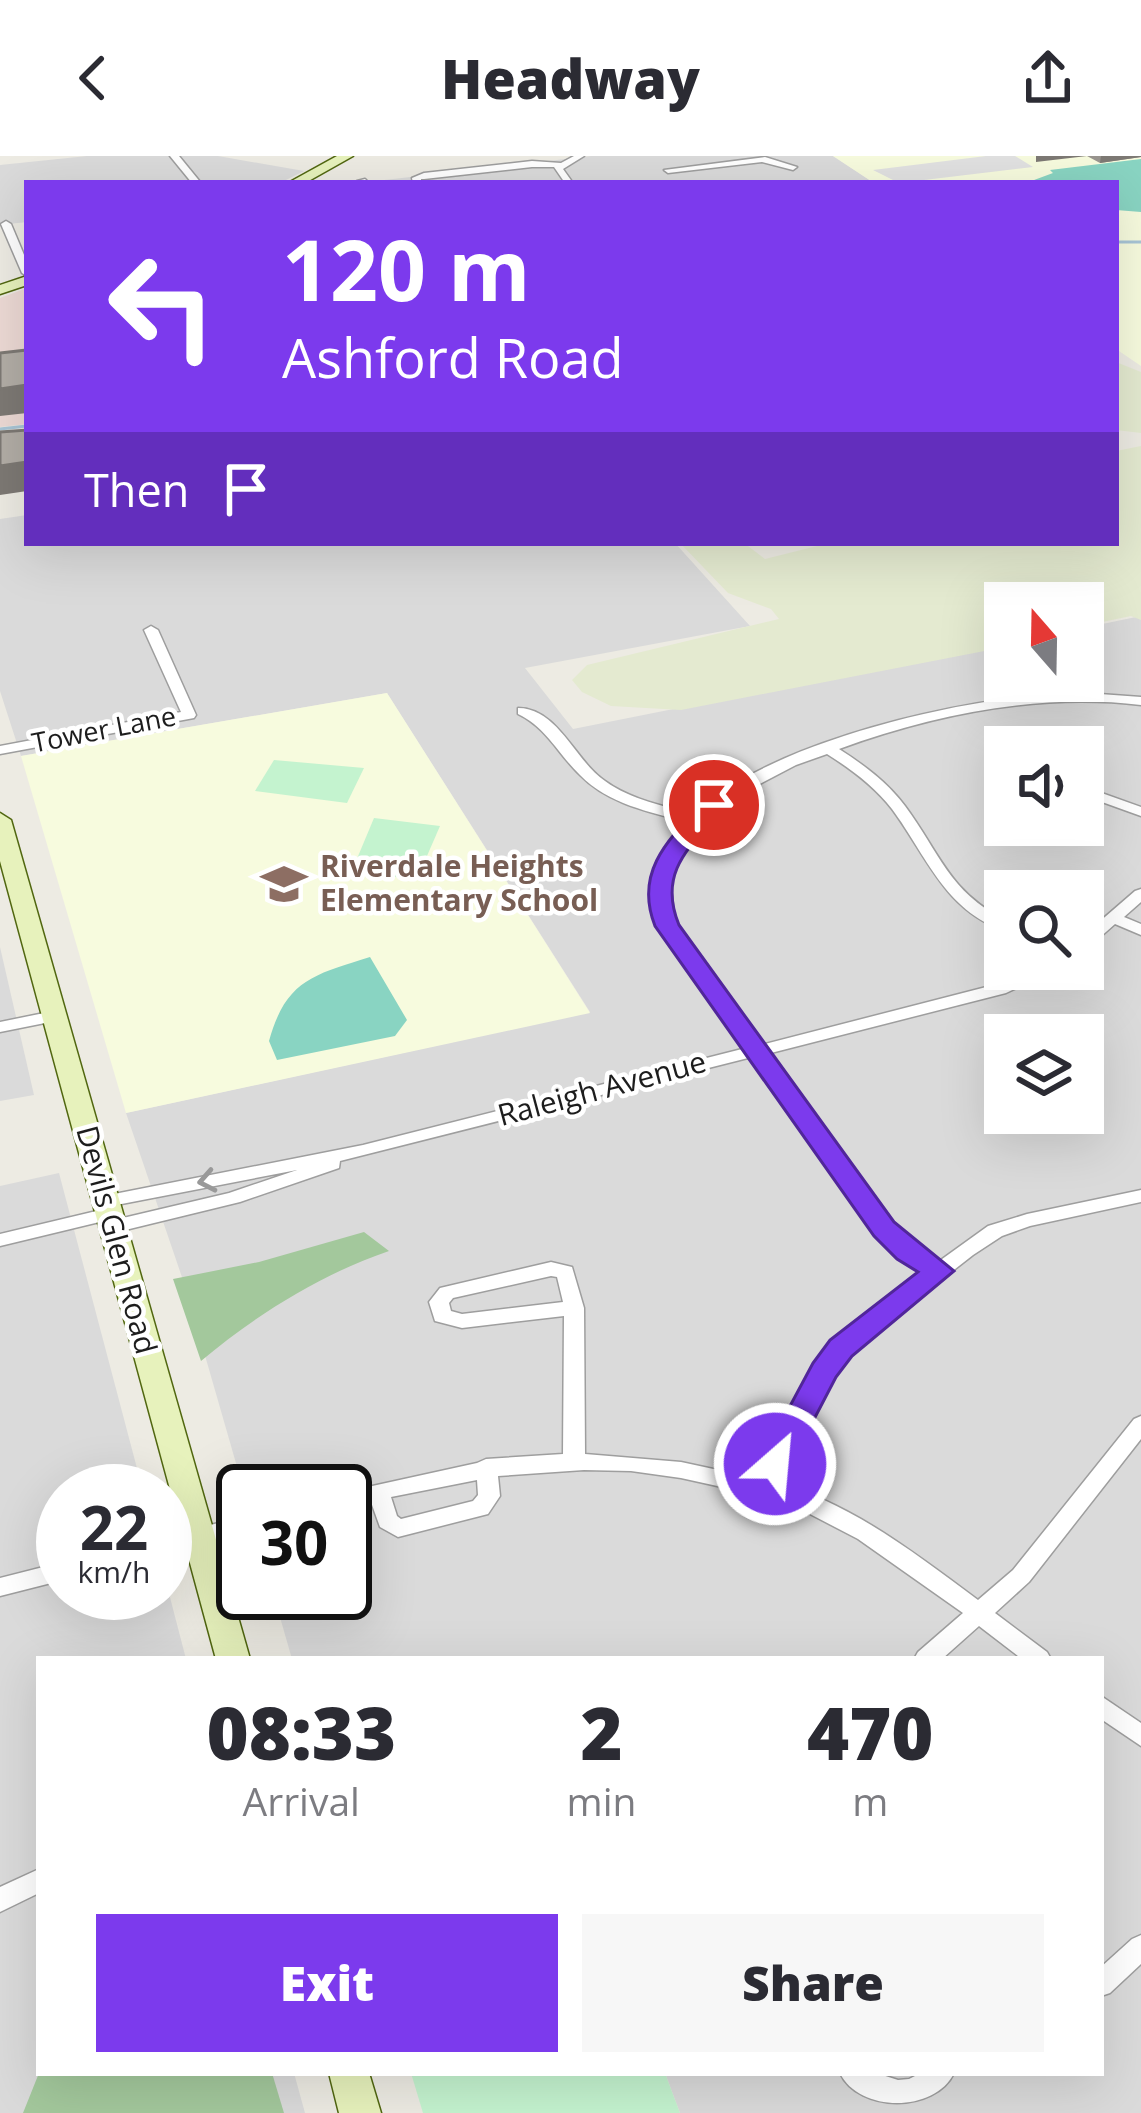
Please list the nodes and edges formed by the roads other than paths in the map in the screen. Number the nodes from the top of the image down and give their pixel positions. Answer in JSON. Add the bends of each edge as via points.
{"nodes":[{"id":1,"x":174,"y":156,"type":"edge"},
{"id":2,"x":347,"y":156,"type":"edge"},
{"id":3,"x":362,"y":156,"type":"edge"},
{"id":4,"x":580,"y":156,"type":"edge"},
{"id":5,"x":328,"y":166,"type":"junction"},
{"id":6,"x":560,"y":166,"type":"junction"},
{"id":7,"x":793,"y":167,"type":"dead end"},
{"id":8,"x":421,"y":179,"type":"edge"},
{"id":9,"x":194,"y":180,"type":"edge"},
{"id":10,"x":302,"y":180,"type":"edge"},
{"id":11,"x":565,"y":180,"type":"edge"},
{"id":12,"x":685,"y":180,"type":"edge"},
{"id":13,"x":6,"y":224,"type":"dead end"},
{"id":14,"x":24,"y":269,"type":"edge"},
{"id":15,"x":151,"y":631,"type":"dead end"},
{"id":16,"x":1141,"y":701,"type":"edge"},
{"id":17,"x":523,"y":711,"type":"dead end"},
{"id":18,"x":826,"y":747,"type":"junction"},
{"id":19,"x":0,"y":750,"type":"edge"},
{"id":20,"x":1104,"y":798,"type":"edge"},
{"id":21,"x":1141,"y":812,"type":"edge"},
{"id":22,"x":0,"y":820,"type":"edge"},
{"id":23,"x":698,"y":820,"type":"junction"},
{"id":24,"x":8,"y":878,"type":"edge"},
{"id":25,"x":1141,"y":894,"type":"edge"},
{"id":26,"x":984,"y":917,"type":"edge"},
{"id":27,"x":1114,"y":918,"type":"junction"},
{"id":28,"x":1104,"y":926,"type":"edge"},
{"id":29,"x":1141,"y":930,"type":"edge"},
{"id":30,"x":996,"y":990,"type":"edge"},
{"id":31,"x":55,"y":1016,"type":"junction"},
{"id":32,"x":0,"y":1027,"type":"edge"},
{"id":33,"x":756,"y":1050,"type":"junction"},
{"id":34,"x":1141,"y":1196,"type":"edge"},
{"id":35,"x":109,"y":1214,"type":"junction"},
{"id":36,"x":0,"y":1240,"type":"edge"},
{"id":37,"x":939,"y":1271,"type":"junction"},
{"id":38,"x":574,"y":1307,"type":"junction"},
{"id":39,"x":1141,"y":1424,"type":"edge"},
{"id":40,"x":1133,"y":1451,"type":"edge"},
{"id":41,"x":574,"y":1461,"type":"junction"},
{"id":42,"x":486,"y":1467,"type":"junction"},
{"id":43,"x":760,"y":1488,"type":"junction"},
{"id":44,"x":378,"y":1492,"type":"junction"},
{"id":45,"x":372,"y":1493,"type":"edge"},
{"id":46,"x":216,"y":1533,"type":"edge"},
{"id":47,"x":199,"y":1537,"type":"junction"},
{"id":48,"x":192,"y":1539,"type":"edge"},
{"id":49,"x":36,"y":1578,"type":"edge"},
{"id":50,"x":0,"y":1587,"type":"edge"},
{"id":51,"x":978,"y":1614,"type":"junction"},
{"id":52,"x":232,"y":1656,"type":"edge"},
{"id":53,"x":929,"y":1656,"type":"edge"},
{"id":54,"x":1035,"y":1656,"type":"edge"},
{"id":55,"x":1104,"y":1708,"type":"edge"},
{"id":56,"x":1141,"y":1736,"type":"edge"},
{"id":57,"x":36,"y":1882,"type":"edge"},
{"id":58,"x":0,"y":1900,"type":"edge"},
{"id":59,"x":1141,"y":1947,"type":"edge"},
{"id":60,"x":1104,"y":1981,"type":"edge"},
{"id":61,"x":350,"y":2076,"type":"edge"},
{"id":62,"x":859,"y":2076,"type":"edge"},
{"id":63,"x":936,"y":2076,"type":"edge"},
{"id":64,"x":360,"y":2113,"type":"edge"}],
"edges":[{"from":1,"to":9,"type":"street"},
{"from":2,"to":5,"type":"main road"},
{"from":3,"to":5,"type":"main road"},
{"from":4,"to":6,"type":"street"},
{"from":5,"to":10,"type":"main road"},
{"from":6,"to":8,"type":"street"},
{"from":6,"to":11,"type":"street"},
{"from":7,"to":12,"type":"street","via":[[762,159],[665,165]]},
{"from":13,"to":14,"type":"street"},
{"from":15,"to":19,"type":"street","name":"Tower Lane","via":[[189,715]]},
{"from":16,"to":18,"type":"street","via":[[1029,700]]},
{"from":17,"to":23,"type":"street","via":[[555,732],[598,783]]},
{"from":18,"to":23,"type":"street","via":[[769,772]]},
{"from":18,"to":26,"type":"street","via":[[876,780],[952,893]]},
{"from":20,"to":21,"type":"street"},
{"from":22,"to":24,"type":"main road","name":"Devils Glen Road"},
{"from":23,"to":33,"type":"street","via":[[668,853],[659,905]]},
{"from":24,"to":31,"type":"main road","name":"Devils Glen Road"},
{"from":25,"to":27,"type":"street"},
{"from":27,"to":28,"type":"street"},
{"from":27,"to":29,"type":"street"},
{"from":30,"to":33,"type":"street","name":"Raleigh Avenue"},
{"from":31,"to":32,"type":"street"},
{"from":31,"to":35,"type":"main road","name":"Devils Glen Road"},
{"from":33,"to":35,"type":"street","name":"Raleigh Avenue","via":[[363,1151],[233,1198]]},
{"from":33,"to":37,"type":"street","via":[[884,1229]]},
{"from":34,"to":37,"type":"street","via":[[1011,1226]]},
{"from":35,"to":36,"type":"street","name":"Raleigh Avenue"},
{"from":35,"to":47,"type":"main road","name":"Devils Glen Road"},
{"from":37,"to":43,"type":"street","via":[[841,1348]]},
{"from":38,"to":38,"type":"street","via":[[566,1272],[551,1269],[447,1293],[439,1303],[442,1316],[462,1321]]},
{"from":38,"to":41,"type":"street"},
{"from":39,"to":40,"type":"street"},
{"from":40,"to":51,"type":"street"},
{"from":41,"to":42,"type":"street"},
{"from":41,"to":43,"type":"street","via":[[680,1467]]},
{"from":42,"to":44,"type":"street"},
{"from":42,"to":44,"type":"street","via":[[489,1496],[479,1508],[398,1528]]},
{"from":43,"to":51,"type":"street","via":[[862,1530]]},
{"from":44,"to":45,"type":"street"},
{"from":46,"to":47,"type":"street"},
{"from":47,"to":48,"type":"street"},
{"from":47,"to":52,"type":"main road","name":"Devils Glen Road"},
{"from":49,"to":50,"type":"street"},
{"from":51,"to":53,"type":"street"},
{"from":51,"to":54,"type":"street"},
{"from":55,"to":56,"type":"street"},
{"from":57,"to":58,"type":"street"},
{"from":59,"to":60,"type":"street"},
{"from":61,"to":64,"type":"main road"},
{"from":62,"to":63,"type":"street","via":[[900,2094]]}]}
